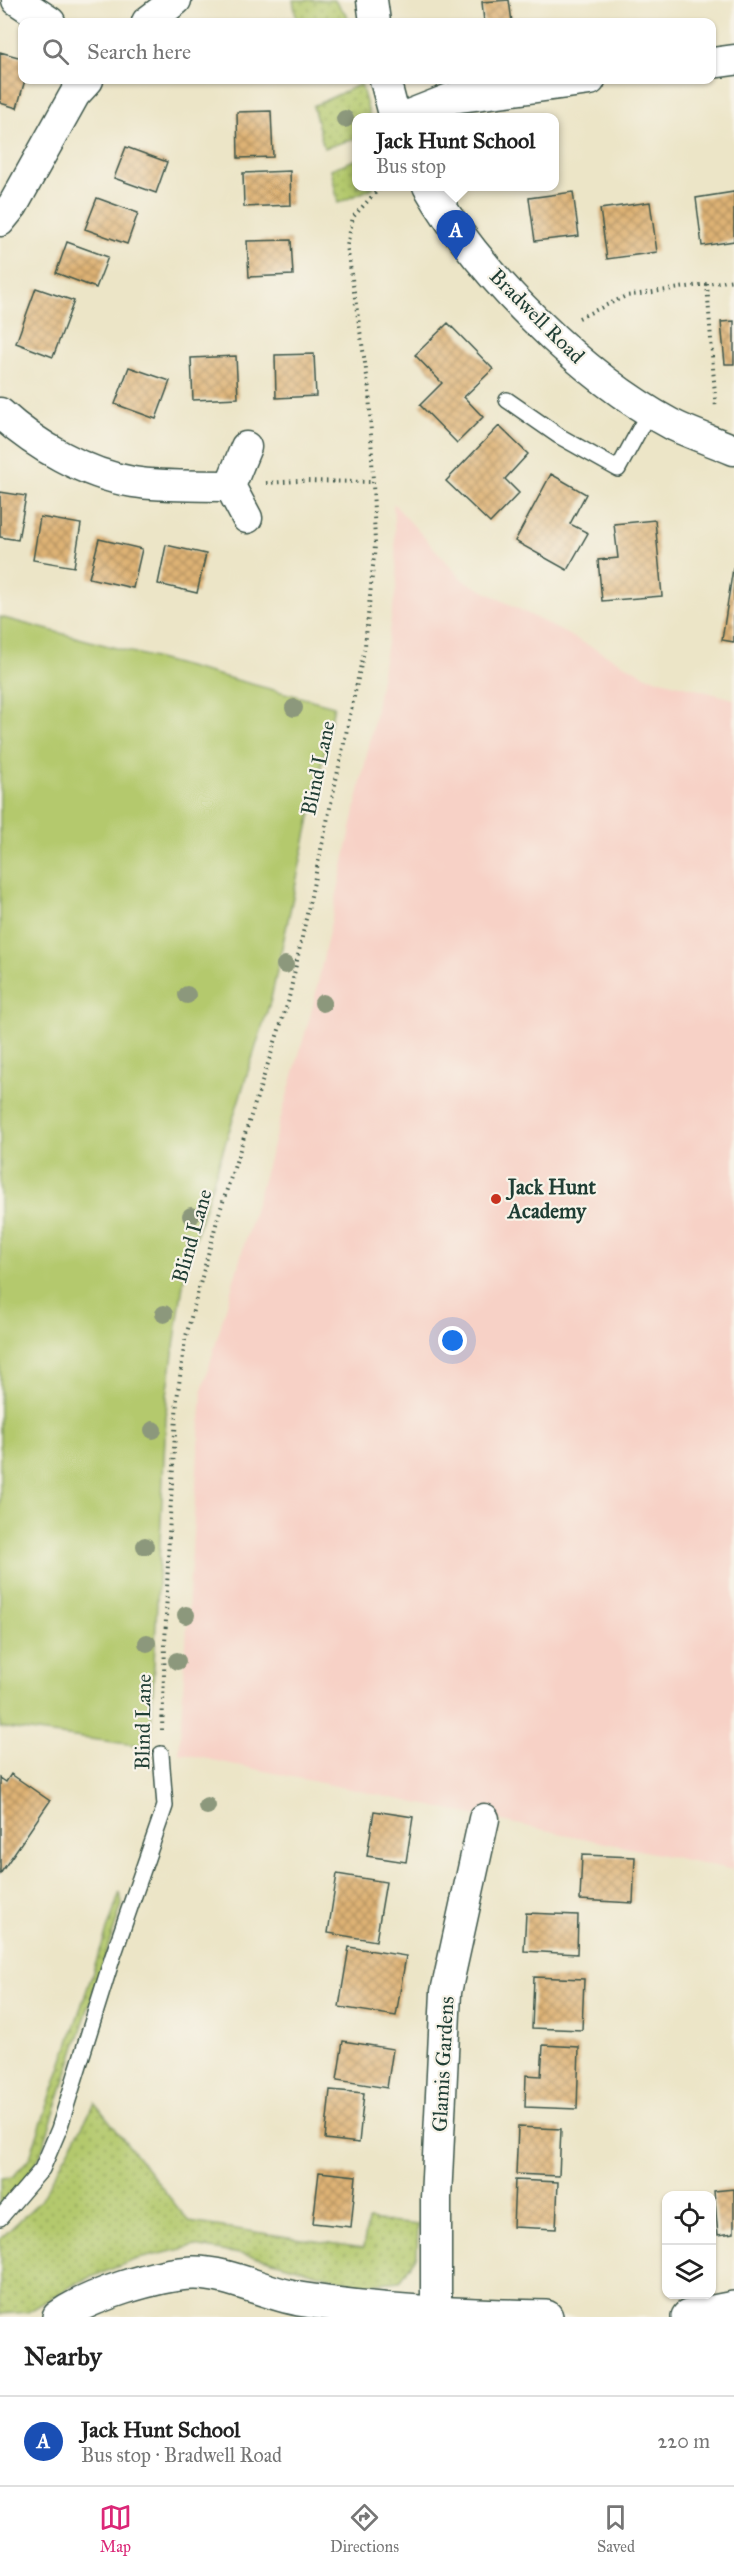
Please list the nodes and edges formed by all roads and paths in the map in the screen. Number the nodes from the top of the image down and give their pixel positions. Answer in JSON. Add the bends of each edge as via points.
{"nodes":[{"id":1,"x":17,"y":0,"type":"edge"},
{"id":2,"x":176,"y":0,"type":"edge"},
{"id":3,"x":372,"y":0,"type":"edge"},
{"id":4,"x":44,"y":18,"type":"edge"},
{"id":5,"x":152,"y":18,"type":"edge"},
{"id":6,"x":374,"y":18,"type":"edge"},
{"id":7,"x":734,"y":60,"type":"edge"},
{"id":8,"x":716,"y":62,"type":"edge"},
{"id":9,"x":84,"y":84,"type":"edge"},
{"id":10,"x":386,"y":84,"type":"edge"},
{"id":11,"x":559,"y":84,"type":"edge"},
{"id":12,"x":394,"y":113,"type":"edge"},
{"id":13,"x":412,"y":113,"type":"edge"},
{"id":14,"x":378,"y":191,"type":"edge"},
{"id":15,"x":432,"y":191,"type":"edge"},
{"id":16,"x":0,"y":221,"type":"edge"},
{"id":17,"x":734,"y":280,"type":"edge"},
{"id":18,"x":707,"y":284,"type":"junction"},
{"id":19,"x":570,"y":322,"type":"dead end"},
{"id":20,"x":507,"y":400,"type":"dead end"},
{"id":21,"x":650,"y":410,"type":"junction"},
{"id":22,"x":0,"y":412,"type":"edge"},
{"id":23,"x":716,"y":415,"type":"dead end"},
{"id":24,"x":246,"y":447,"type":"dead end"},
{"id":25,"x":734,"y":450,"type":"edge"},
{"id":26,"x":373,"y":482,"type":"junction"},
{"id":27,"x":265,"y":483,"type":"dead end"},
{"id":28,"x":230,"y":486,"type":"junction"},
{"id":29,"x":247,"y":518,"type":"dead end"},
{"id":30,"x":161,"y":1754,"type":"joint"},
{"id":31,"x":484,"y":1819,"type":"dead end"},
{"id":32,"x":0,"y":2218,"type":"edge"},
{"id":33,"x":734,"y":2308,"type":"edge"},
{"id":34,"x":436,"y":2314,"type":"junction"},
{"id":35,"x":60,"y":2317,"type":"edge"},
{"id":36,"x":546,"y":2317,"type":"edge"},
{"id":37,"x":688,"y":2317,"type":"edge"}],
"edges":[{"from":1,"to":4,"type":"street"},
{"from":2,"to":5,"type":"street"},
{"from":3,"to":6,"type":"street"},
{"from":7,"to":8,"type":"street"},
{"from":9,"to":16,"type":"street"},
{"from":10,"to":12,"type":"street"},
{"from":11,"to":13,"type":"street","via":[[452,98]]},
{"from":14,"to":26,"type":"path","name":"Blind Lane","via":[[353,217],[347,246],[369,389]]},
{"from":15,"to":21,"type":"street","name":"Bradwell Road","via":[[481,261],[553,338],[613,387]]},
{"from":17,"to":18,"type":"path"},
{"from":18,"to":19,"type":"path","via":[[626,296]]},
{"from":18,"to":23,"type":"path"},
{"from":20,"to":21,"type":"lane","via":[[559,436],[618,469]]},
{"from":21,"to":25,"type":"street","name":"Bradwell Road","via":[[671,424]]},
{"from":22,"to":28,"type":"street","via":[[20,431],[74,464],[133,482]]},
{"from":24,"to":28,"type":"street"},
{"from":26,"to":27,"type":"path"},
{"from":26,"to":30,"type":"path","name":"Blind Lane","via":[[375,546],[365,646],[330,815],[288,1002],[218,1216],[185,1340],[177,1399],[169,1534]]},
{"from":28,"to":29,"type":"street"},
{"from":30,"to":32,"type":"lane","name":"Blind Lane","via":[[165,1806],[59,2129],[42,2169]]},
{"from":31,"to":34,"type":"street","name":"Glamis Gardens","via":[[446,1992],[436,2198]]},
{"from":33,"to":37,"type":"street"},
{"from":34,"to":35,"type":"street","via":[[341,2306],[275,2295],[215,2275],[193,2273],[150,2280],[112,2292]]},
{"from":34,"to":36,"type":"street"}]}
